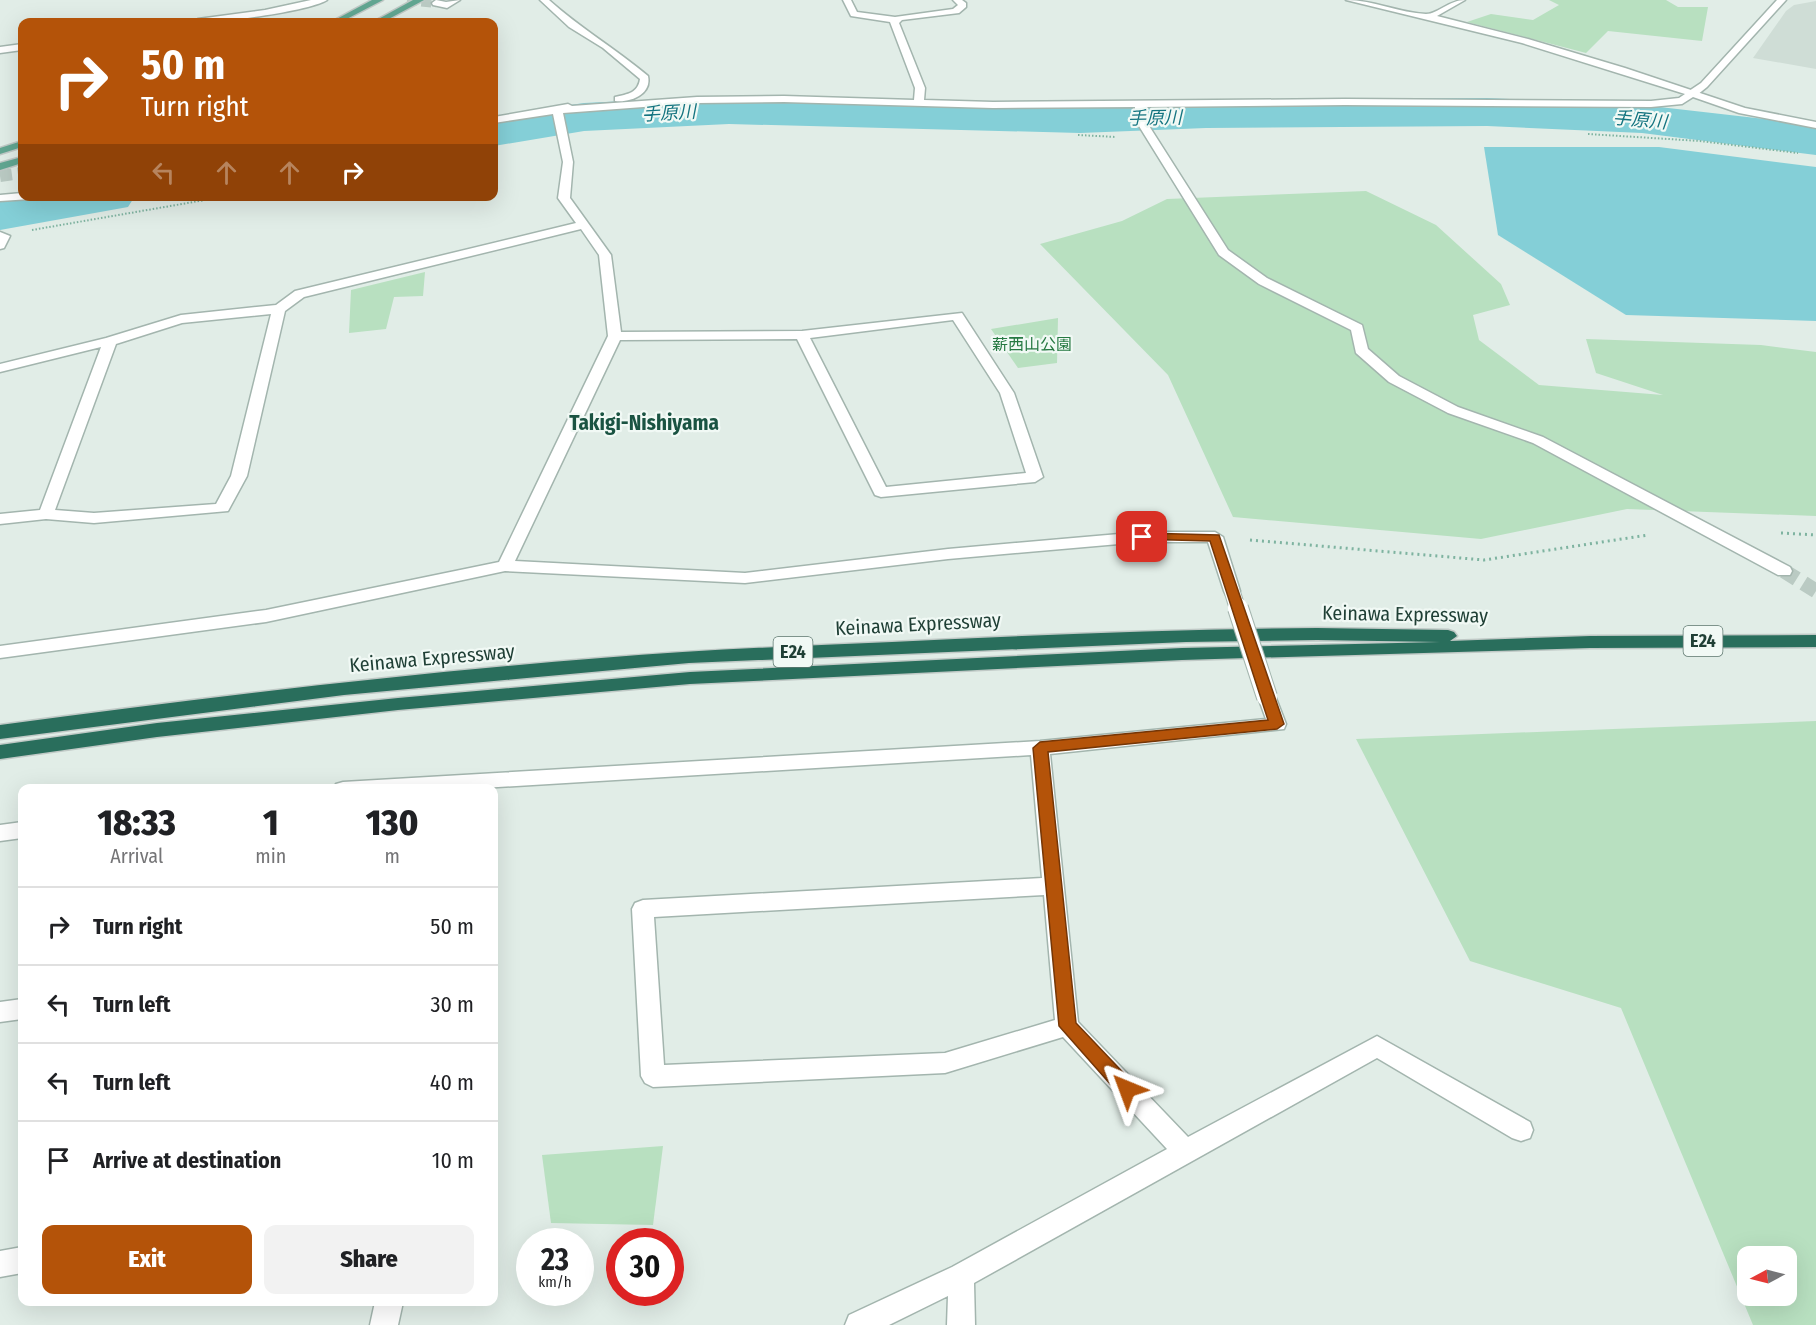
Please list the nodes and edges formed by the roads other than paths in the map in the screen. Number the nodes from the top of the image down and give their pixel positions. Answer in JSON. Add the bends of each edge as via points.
{"nodes":[{"id":1,"x":323,"y":0,"type":"edge"},
{"id":2,"x":379,"y":0,"type":"edge"},
{"id":3,"x":420,"y":0,"type":"edge"},
{"id":4,"x":456,"y":0,"type":"edge"},
{"id":5,"x":544,"y":0,"type":"edge"},
{"id":6,"x":847,"y":0,"type":"edge"},
{"id":7,"x":957,"y":0,"type":"edge"},
{"id":8,"x":1350,"y":0,"type":"edge"},
{"id":9,"x":1461,"y":0,"type":"edge"},
{"id":10,"x":1782,"y":0,"type":"edge"},
{"id":11,"x":436,"y":3,"type":"dead end"},
{"id":12,"x":1429,"y":17,"type":"junction"},
{"id":13,"x":228,"y":18,"type":"edge"},
{"id":14,"x":343,"y":18,"type":"edge"},
{"id":15,"x":385,"y":18,"type":"edge"},
{"id":16,"x":896,"y":21,"type":"junction"},
{"id":17,"x":18,"y":47,"type":"edge"},
{"id":18,"x":0,"y":50,"type":"edge"},
{"id":19,"x":1693,"y":93,"type":"junction"},
{"id":20,"x":919,"y":102,"type":"junction"},
{"id":21,"x":1140,"y":105,"type":"junction"},
{"id":22,"x":498,"y":113,"type":"edge"},
{"id":23,"x":558,"y":113,"type":"junction"},
{"id":24,"x":531,"y":114,"type":"junction"},
{"id":25,"x":498,"y":119,"type":"edge"},
{"id":26,"x":1816,"y":125,"type":"edge"},
{"id":27,"x":18,"y":145,"type":"edge"},
{"id":28,"x":0,"y":151,"type":"edge"},
{"id":29,"x":18,"y":161,"type":"edge"},
{"id":30,"x":0,"y":167,"type":"edge"},
{"id":31,"x":18,"y":197,"type":"edge"},
{"id":32,"x":0,"y":198,"type":"edge"},
{"id":33,"x":584,"y":225,"type":"junction"},
{"id":34,"x":279,"y":309,"type":"junction"},
{"id":35,"x":802,"y":335,"type":"junction"},
{"id":36,"x":615,"y":336,"type":"junction"},
{"id":37,"x":110,"y":340,"type":"junction"},
{"id":38,"x":0,"y":368,"type":"edge"},
{"id":39,"x":46,"y":514,"type":"junction"},
{"id":40,"x":0,"y":519,"type":"edge"},
{"id":41,"x":504,"y":566,"type":"junction"},
{"id":42,"x":1784,"y":571,"type":"tunnel mouth"},
{"id":43,"x":1816,"y":641,"type":"edge"},
{"id":44,"x":1590,"y":642,"type":"junction"},
{"id":45,"x":0,"y":652,"type":"edge"},
{"id":46,"x":0,"y":732,"type":"edge"},
{"id":47,"x":1040,"y":748,"type":"junction"},
{"id":48,"x":0,"y":752,"type":"edge"},
{"id":49,"x":428,"y":784,"type":"edge"},
{"id":50,"x":18,"y":831,"type":"edge"},
{"id":51,"x":0,"y":833,"type":"edge"},
{"id":52,"x":1054,"y":886,"type":"junction"},
{"id":53,"x":18,"y":1010,"type":"edge"},
{"id":54,"x":0,"y":1012,"type":"edge"},
{"id":55,"x":1067,"y":1026,"type":"junction"},
{"id":56,"x":1521,"y":1130,"type":"dead end"},
{"id":57,"x":1186,"y":1152,"type":"junction"},
{"id":58,"x":18,"y":1261,"type":"edge"},
{"id":59,"x":0,"y":1264,"type":"edge"},
{"id":60,"x":961,"y":1276,"type":"junction"},
{"id":61,"x":388,"y":1306,"type":"edge"},
{"id":62,"x":384,"y":1325,"type":"edge"},
{"id":63,"x":859,"y":1325,"type":"edge"},
{"id":64,"x":961,"y":1325,"type":"edge"}],
"edges":[{"from":1,"to":13,"type":"street"},
{"from":2,"to":14,"type":"main road"},
{"from":3,"to":15,"type":"main road"},
{"from":4,"to":11,"type":"street","via":[[447,5]]},
{"from":5,"to":23,"type":"street","via":[[645,78],[639,94]]},
{"from":6,"to":16,"type":"street","via":[[854,14]]},
{"from":7,"to":16,"type":"street","via":[[963,5],[956,11]]},
{"from":8,"to":12,"type":"street"},
{"from":9,"to":12,"type":"street"},
{"from":10,"to":19,"type":"street"},
{"from":12,"to":19,"type":"street","via":[[1535,44]]},
{"from":16,"to":20,"type":"street","via":[[920,88]]},
{"from":17,"to":18,"type":"street"},
{"from":19,"to":21,"type":"street","via":[[1682,101],[1651,104]]},
{"from":19,"to":26,"type":"street","via":[[1743,111]]},
{"from":20,"to":21,"type":"street"},
{"from":20,"to":23,"type":"street","via":[[697,100]]},
{"from":21,"to":42,"type":"street","via":[[1138,118],[1222,252],[1263,281],[1357,328],[1361,350],[1394,379],[1453,410],[1538,440]]},
{"from":22,"to":24,"type":"street"},
{"from":23,"to":24,"type":"street"},
{"from":23,"to":33,"type":"street","via":[[568,162],[564,198]]},
{"from":24,"to":25,"type":"street"},
{"from":27,"to":28,"type":"main road"},
{"from":29,"to":30,"type":"main road"},
{"from":31,"to":32,"type":"street"},
{"from":33,"to":34,"type":"street","via":[[300,294]]},
{"from":33,"to":36,"type":"street","via":[[605,255]]},
{"from":34,"to":37,"type":"street","via":[[181,319]]},
{"from":34,"to":39,"type":"street","via":[[239,476],[222,508],[94,518]]},
{"from":35,"to":35,"type":"street","via":[[957,316],[1007,393],[1035,477],[881,492]]},
{"from":35,"to":36,"type":"street"},
{"from":36,"to":41,"type":"street"},
{"from":37,"to":38,"type":"street"},
{"from":37,"to":39,"type":"street"},
{"from":39,"to":40,"type":"street"},
{"from":41,"to":45,"type":"street","via":[[266,616]]},
{"from":41,"to":47,"type":"street","bridge":true,"via":[[745,578],[948,554],[1142,537],[1215,537],[1277,724]]},
{"from":43,"to":44,"type":"highway","name":"Keinawa Expressway","number":"E24"},
{"from":44,"to":46,"type":"highway","name":"Keinawa Expressway","number":"E24","via":[[1362,633],[1008,642],[690,657],[400,682]]},
{"from":44,"to":48,"type":"highway","name":"Keinawa Expressway","number":"E24","via":[[1001,661],[690,678],[215,723]]},
{"from":47,"to":49,"type":"street"},
{"from":47,"to":52,"type":"street"},
{"from":50,"to":51,"type":"street"},
{"from":52,"to":55,"type":"street"},
{"from":52,"to":55,"type":"street","via":[[643,909],[652,1076],[945,1063]]},
{"from":53,"to":54,"type":"street"},
{"from":55,"to":57,"type":"street"},
{"from":56,"to":57,"type":"street","via":[[1377,1047]]},
{"from":57,"to":60,"type":"street"},
{"from":58,"to":59,"type":"street"},
{"from":60,"to":63,"type":"street"},
{"from":60,"to":64,"type":"street"},
{"from":61,"to":62,"type":"street"}]}
